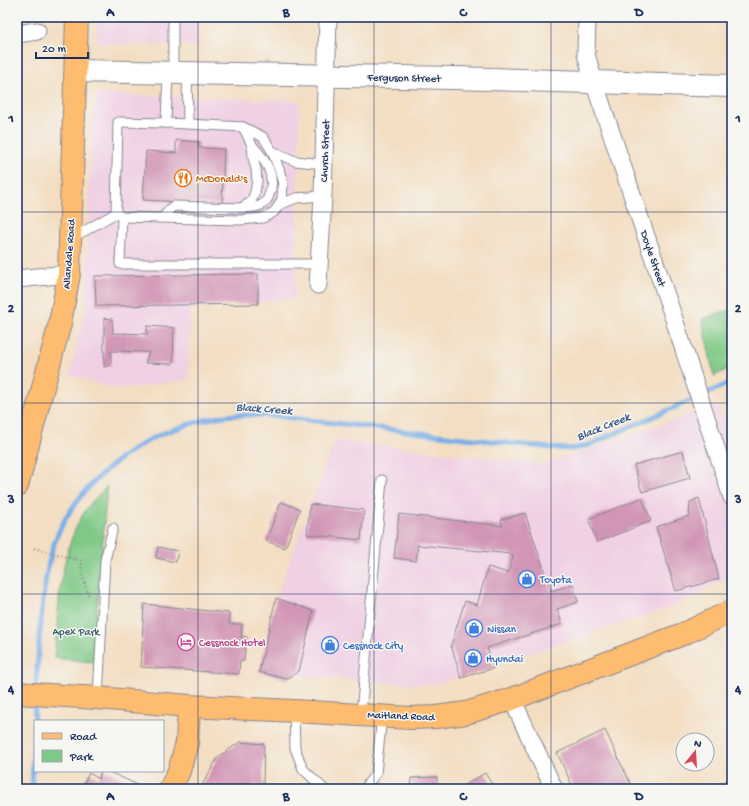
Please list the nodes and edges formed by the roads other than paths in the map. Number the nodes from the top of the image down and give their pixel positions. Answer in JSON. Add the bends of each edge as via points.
{"nodes":[{"id":1,"x":77,"y":17,"type":"edge"},
{"id":2,"x":173,"y":17,"type":"edge"},
{"id":3,"x":328,"y":17,"type":"edge"},
{"id":4,"x":587,"y":17,"type":"edge"},
{"id":5,"x":38,"y":31,"type":"dead end"},
{"id":6,"x":17,"y":34,"type":"edge"},
{"id":7,"x":76,"y":70,"type":"junction"},
{"id":8,"x":176,"y":73,"type":"junction"},
{"id":9,"x":327,"y":76,"type":"junction"},
{"id":10,"x":594,"y":82,"type":"junction"},
{"id":11,"x":732,"y":86,"type":"edge"},
{"id":12,"x":166,"y":123,"type":"junction"},
{"id":13,"x":188,"y":124,"type":"junction"},
{"id":14,"x":243,"y":127,"type":"junction"},
{"id":15,"x":252,"y":145,"type":"junction"},
{"id":16,"x":272,"y":151,"type":"junction"},
{"id":17,"x":324,"y":164,"type":"junction"},
{"id":18,"x":322,"y":196,"type":"junction"},
{"id":19,"x":279,"y":205,"type":"junction"},
{"id":20,"x":242,"y":208,"type":"junction"},
{"id":21,"x":119,"y":215,"type":"junction"},
{"id":22,"x":162,"y":218,"type":"junction"},
{"id":23,"x":70,"y":239,"type":"junction"},
{"id":24,"x":318,"y":264,"type":"junction"},
{"id":25,"x":69,"y":274,"type":"junction"},
{"id":26,"x":17,"y":279,"type":"edge"},
{"id":27,"x":318,"y":285,"type":"dead end"},
{"id":28,"x":382,"y":480,"type":"dead end"},
{"id":29,"x":17,"y":486,"type":"edge"},
{"id":30,"x":732,"y":497,"type":"edge"},
{"id":31,"x":113,"y":528,"type":"dead end"},
{"id":32,"x":732,"y":611,"type":"edge"},
{"id":33,"x":18,"y":693,"type":"edge"},
{"id":34,"x":98,"y":698,"type":"junction"},
{"id":35,"x":512,"y":699,"type":"junction"},
{"id":36,"x":189,"y":706,"type":"junction"},
{"id":37,"x":294,"y":711,"type":"junction"},
{"id":38,"x":361,"y":714,"type":"junction"},
{"id":39,"x":382,"y":716,"type":"junction"},
{"id":40,"x":170,"y":789,"type":"edge"},
{"id":41,"x":324,"y":789,"type":"edge"},
{"id":42,"x":364,"y":789,"type":"edge"},
{"id":43,"x":554,"y":789,"type":"edge"}],
"edges":[{"from":1,"to":7,"type":"main road","name":"Allandale Road"},
{"from":2,"to":8,"type":"lane"},
{"from":3,"to":9,"type":"street","name":"Church Street"},
{"from":4,"to":10,"type":"street","name":"Doyle Street","via":[[586,54]]},
{"from":5,"to":6,"type":"street"},
{"from":7,"to":8,"type":"street","name":"Ferguson Street"},
{"from":7,"to":23,"type":"main road","name":"Allandale Road"},
{"from":8,"to":9,"type":"street","name":"Ferguson Street"},
{"from":8,"to":12,"type":"lane"},
{"from":8,"to":13,"type":"lane"},
{"from":9,"to":10,"type":"street","name":"Ferguson Street"},
{"from":9,"to":17,"type":"street","name":"Church Street"},
{"from":10,"to":11,"type":"street","name":"Ferguson Street"},
{"from":10,"to":30,"type":"street","name":"Doyle Street"},
{"from":12,"to":13,"type":"lane"},
{"from":12,"to":21,"type":"lane","via":[[118,122]]},
{"from":13,"to":14,"type":"lane"},
{"from":14,"to":15,"type":"lane"},
{"from":14,"to":16,"type":"lane","via":[[263,137]]},
{"from":15,"to":20,"type":"lane","via":[[256,170],[255,192],[251,202]]},
{"from":15,"to":20,"type":"lane","via":[[271,173],[271,192],[263,204]]},
{"from":16,"to":17,"type":"lane","via":[[294,161]]},
{"from":16,"to":19,"type":"lane","via":[[283,184]]},
{"from":17,"to":18,"type":"street","name":"Church Street"},
{"from":18,"to":19,"type":"lane","via":[[296,198]]},
{"from":18,"to":24,"type":"street","name":"Church Street"},
{"from":19,"to":22,"type":"lane","via":[[274,212],[263,218]]},
{"from":20,"to":22,"type":"lane","via":[[173,206]]},
{"from":21,"to":22,"type":"lane"},
{"from":21,"to":23,"type":"lane"},
{"from":21,"to":24,"type":"lane","via":[[120,264]]},
{"from":23,"to":25,"type":"main road","name":"Allandale Road"},
{"from":24,"to":27,"type":"street","name":"Church Street"},
{"from":25,"to":26,"type":"street"},
{"from":25,"to":29,"type":"main road","name":"Allandale Road","via":[[58,331]]},
{"from":28,"to":38,"type":"lane"},
{"from":31,"to":34,"type":"lane","via":[[105,560]]},
{"from":32,"to":35,"type":"main road","name":"Maitland Road","via":[[683,634]]},
{"from":33,"to":34,"type":"main road","name":"Maitland Road"},
{"from":34,"to":36,"type":"main road","name":"Maitland Road"},
{"from":35,"to":39,"type":"main road","name":"Maitland Road","via":[[466,713],[436,717]]},
{"from":35,"to":43,"type":"street"},
{"from":36,"to":37,"type":"main road","name":"Maitland Road"},
{"from":36,"to":40,"type":"main road","via":[[187,743]]},
{"from":37,"to":38,"type":"main road","name":"Maitland Road"},
{"from":37,"to":41,"type":"lane","via":[[295,748],[303,769]]},
{"from":38,"to":39,"type":"main road","name":"Maitland Road"},
{"from":39,"to":42,"type":"lane","via":[[376,773]]}]}
